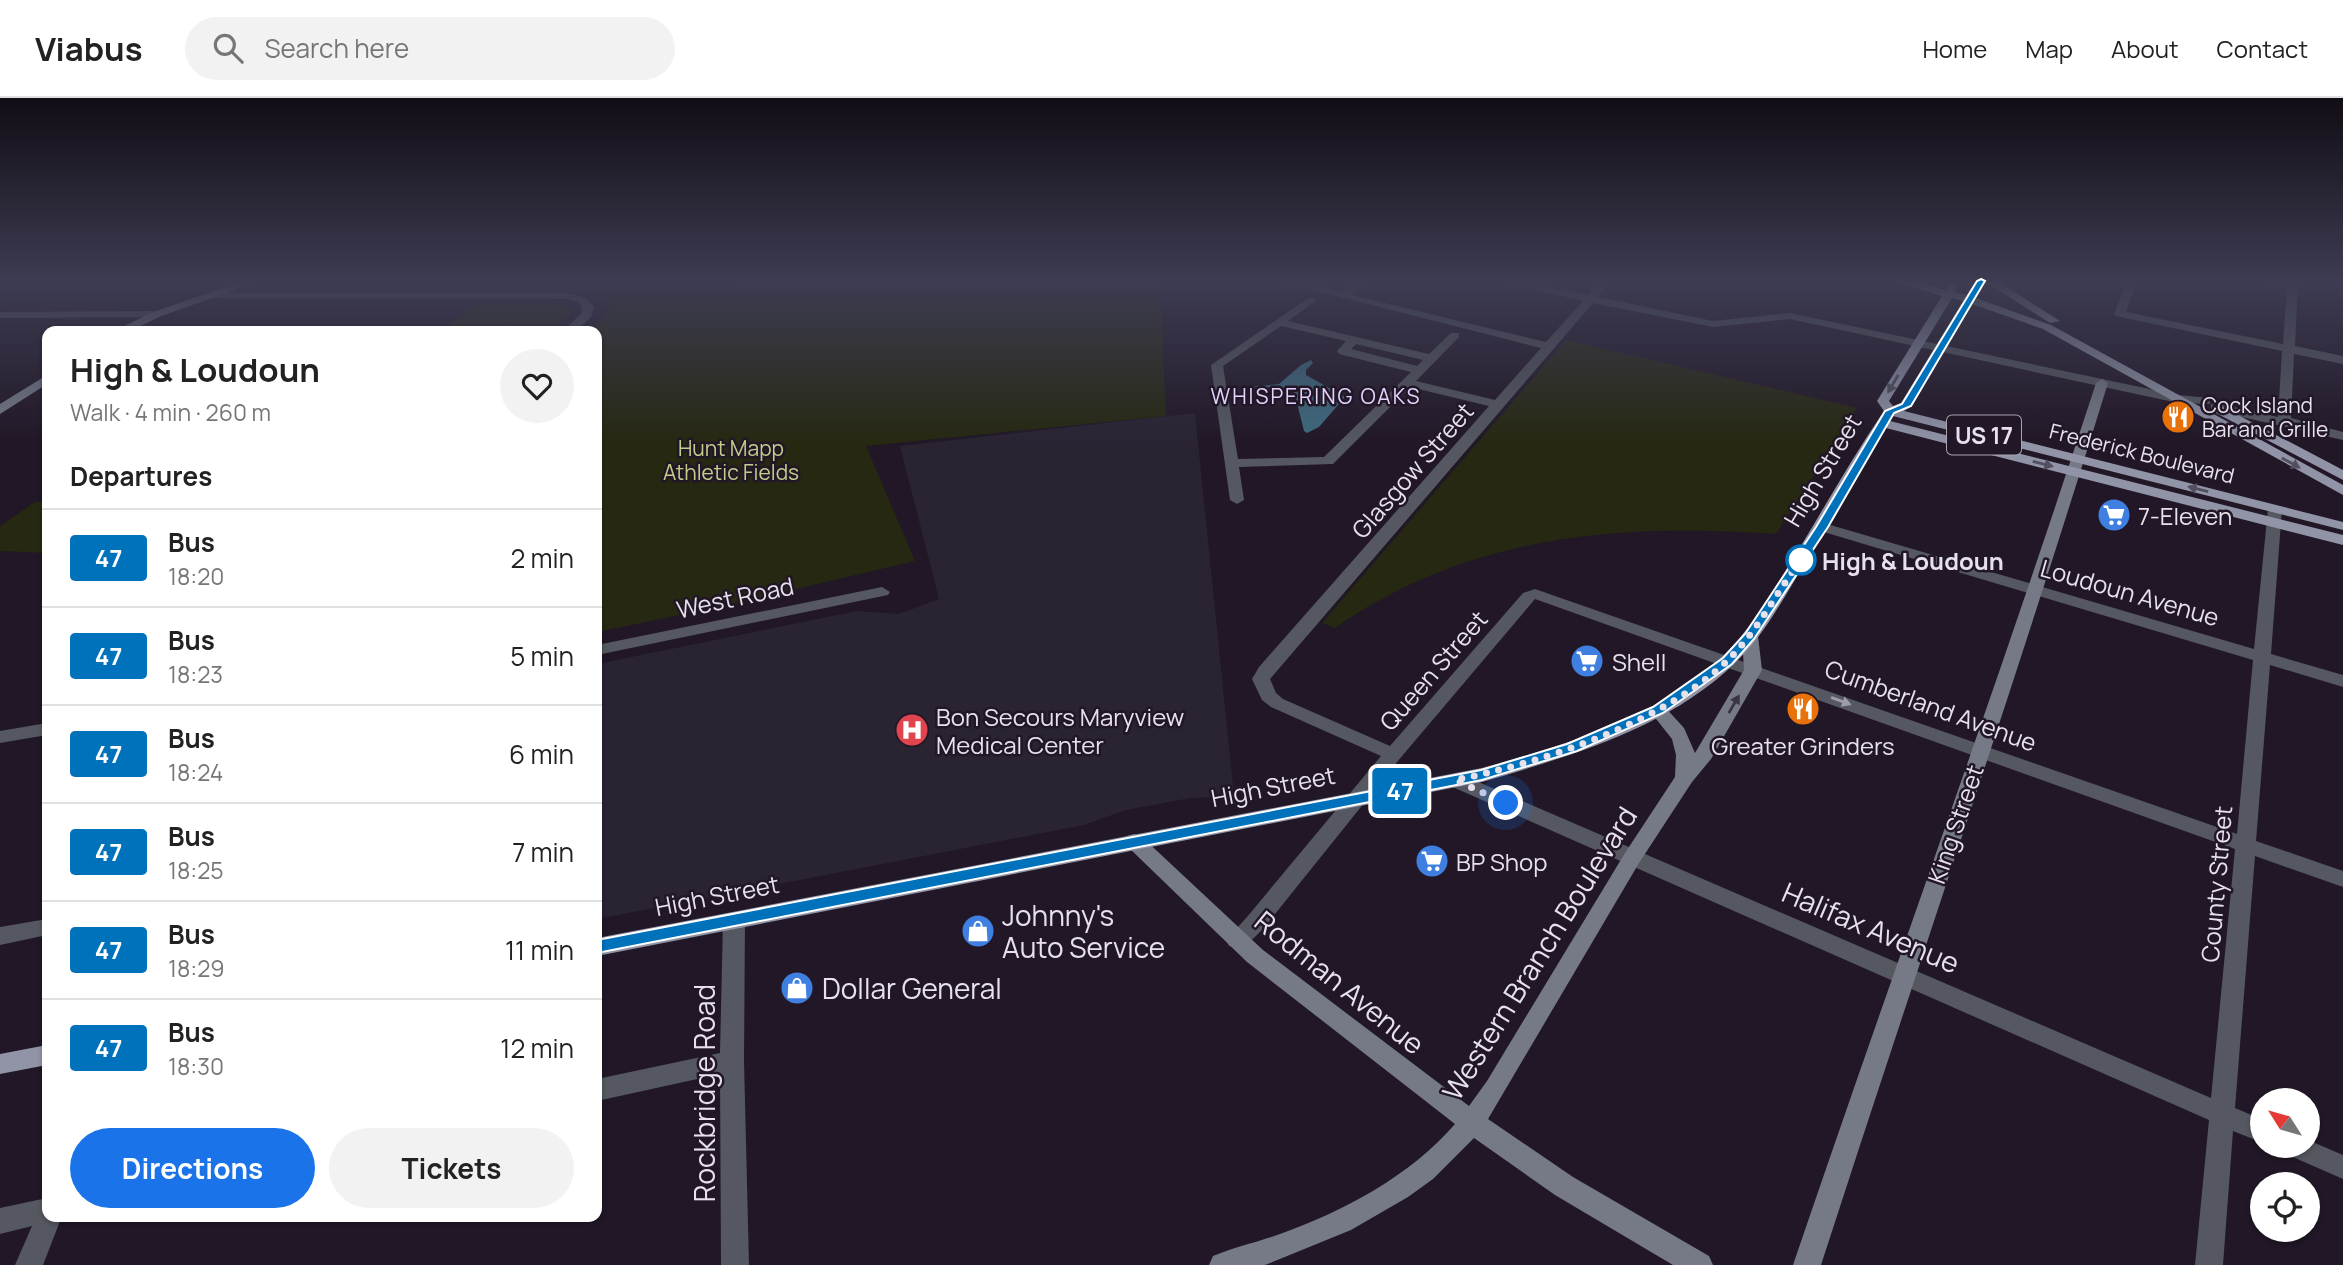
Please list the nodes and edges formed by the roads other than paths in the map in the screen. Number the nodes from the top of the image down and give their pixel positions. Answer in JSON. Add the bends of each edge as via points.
{"nodes":[{"id":1,"x":1260,"y":335,"type":"edge"},
{"id":2,"x":1335,"y":335,"type":"edge"},
{"id":3,"x":1455,"y":335,"type":"dead end"},
{"id":4,"x":1503,"y":335,"type":"edge"},
{"id":5,"x":1560,"y":335,"type":"edge"},
{"id":6,"x":1881,"y":335,"type":"edge"},
{"id":7,"x":1921,"y":335,"type":"edge"},
{"id":8,"x":1947,"y":335,"type":"edge"},
{"id":9,"x":2070,"y":335,"type":"edge"},
{"id":10,"x":2073,"y":335,"type":"edge"},
{"id":11,"x":2222,"y":335,"type":"edge"},
{"id":12,"x":2291,"y":335,"type":"edge"},
{"id":13,"x":1354,"y":340,"type":"junction"},
{"id":14,"x":1916,"y":343,"type":"junction"},
{"id":15,"x":1550,"y":347,"type":"junction"},
{"id":16,"x":1940,"y":348,"type":"junction"},
{"id":17,"x":2290,"y":349,"type":"junction"},
{"id":18,"x":1432,"y":358,"type":"junction"},
{"id":19,"x":2343,"y":360,"type":"edge"},
{"id":20,"x":1420,"y":370,"type":"junction"},
{"id":21,"x":42,"y":382,"type":"edge"},
{"id":22,"x":2102,"y":383,"type":"junction"},
{"id":23,"x":1403,"y":386,"type":"junction"},
{"id":24,"x":2178,"y":399,"type":"junction"},
{"id":25,"x":2210,"y":404,"type":"junction"},
{"id":26,"x":1495,"y":409,"type":"junction"},
{"id":27,"x":0,"y":410,"type":"edge"},
{"id":28,"x":1886,"y":417,"type":"junction"},
{"id":29,"x":2290,"y":424,"type":"junction"},
{"id":30,"x":2343,"y":436,"type":"edge"},
{"id":31,"x":1231,"y":463,"type":"junction"},
{"id":32,"x":2077,"y":465,"type":"junction"},
{"id":33,"x":2343,"y":476,"type":"edge"},
{"id":34,"x":2343,"y":491,"type":"edge"},
{"id":35,"x":1237,"y":499,"type":"dead end"},
{"id":36,"x":2275,"y":516,"type":"junction"},
{"id":37,"x":2343,"y":526,"type":"edge"},
{"id":38,"x":1822,"y":527,"type":"junction"},
{"id":39,"x":2343,"y":540,"type":"edge"},
{"id":40,"x":2036,"y":590,"type":"junction"},
{"id":41,"x":882,"y":592,"type":"dead end"},
{"id":42,"x":1509,"y":618,"type":"joint"},
{"id":43,"x":1750,"y":636,"type":"junction"},
{"id":44,"x":602,"y":649,"type":"edge"},
{"id":45,"x":2263,"y":657,"type":"junction"},
{"id":46,"x":1728,"y":661,"type":"junction"},
{"id":47,"x":1753,"y":670,"type":"junction"},
{"id":48,"x":2343,"y":681,"type":"edge"},
{"id":49,"x":1658,"y":710,"type":"junction"},
{"id":50,"x":42,"y":730,"type":"edge"},
{"id":51,"x":0,"y":737,"type":"edge"},
{"id":52,"x":1981,"y":751,"type":"junction"},
{"id":53,"x":1393,"y":754,"type":"junction"},
{"id":54,"x":1685,"y":777,"type":"junction"},
{"id":55,"x":1455,"y":780,"type":"junction"},
{"id":56,"x":1355,"y":799,"type":"junction"},
{"id":57,"x":1134,"y":841,"type":"junction"},
{"id":58,"x":2246,"y":845,"type":"junction"},
{"id":59,"x":1632,"y":858,"type":"junction"},
{"id":60,"x":2343,"y":879,"type":"edge"},
{"id":61,"x":734,"y":920,"type":"junction"},
{"id":62,"x":42,"y":928,"type":"edge"},
{"id":63,"x":0,"y":936,"type":"edge"},
{"id":64,"x":1237,"y":940,"type":"junction"},
{"id":65,"x":602,"y":946,"type":"edge"},
{"id":66,"x":1903,"y":975,"type":"junction"},
{"id":67,"x":42,"y":1056,"type":"edge"},
{"id":68,"x":732,"y":1062,"type":"junction"},
{"id":69,"x":0,"y":1064,"type":"edge"},
{"id":70,"x":602,"y":1089,"type":"edge"},
{"id":71,"x":2223,"y":1115,"type":"junction"},
{"id":72,"x":1473,"y":1122,"type":"junction"},
{"id":73,"x":2250,"y":1126,"type":"edge"},
{"id":74,"x":2320,"y":1157,"type":"edge"},
{"id":75,"x":2343,"y":1167,"type":"edge"},
{"id":76,"x":42,"y":1211,"type":"edge"},
{"id":77,"x":0,"y":1220,"type":"edge"},
{"id":78,"x":47,"y":1222,"type":"edge"},
{"id":79,"x":29,"y":1265,"type":"edge"},
{"id":80,"x":735,"y":1265,"type":"edge"},
{"id":81,"x":1223,"y":1265,"type":"edge"},
{"id":82,"x":1699,"y":1265,"type":"edge"},
{"id":83,"x":1807,"y":1265,"type":"edge"},
{"id":84,"x":2209,"y":1265,"type":"edge"}],
"edges":[{"from":1,"to":31,"type":"street","via":[[1217,365]]},
{"from":2,"to":13,"type":"street"},
{"from":3,"to":18,"type":"street"},
{"from":4,"to":15,"type":"street"},
{"from":5,"to":15,"type":"street","name":"Glasgow Street"},
{"from":6,"to":14,"type":"street"},
{"from":7,"to":14,"type":"main road","name":"High Street"},
{"from":8,"to":16,"type":"main road","name":"High Street"},
{"from":9,"to":24,"type":"main road"},
{"from":10,"to":25,"type":"main road"},
{"from":11,"to":17,"type":"street"},
{"from":12,"to":17,"type":"street"},
{"from":13,"to":18,"type":"street"},
{"from":13,"to":20,"type":"street","via":[[1343,351]]},
{"from":14,"to":16,"type":"street"},
{"from":14,"to":28,"type":"main road","name":"High Street","one_way":true,"via":[[1883,401]]},
{"from":15,"to":26,"type":"street","name":"Glasgow Street"},
{"from":16,"to":22,"type":"street"},
{"from":16,"to":28,"type":"main road","name":"High Street","via":[[1906,406]]},
{"from":17,"to":19,"type":"street"},
{"from":17,"to":29,"type":"street","via":[[2284,419]]},
{"from":18,"to":20,"type":"street"},
{"from":20,"to":23,"type":"street"},
{"from":21,"to":27,"type":"street"},
{"from":22,"to":24,"type":"street"},
{"from":22,"to":32,"type":"street","name":"King Street"},
{"from":23,"to":26,"type":"street"},
{"from":23,"to":31,"type":"street","via":[[1328,461]]},
{"from":24,"to":25,"type":"street"},
{"from":24,"to":34,"type":"main road","one_way":true},
{"from":25,"to":29,"type":"street"},
{"from":25,"to":33,"type":"main road"},
{"from":26,"to":53,"type":"street","name":"Glasgow Street","via":[[1261,678],[1265,691],[1284,707]]},
{"from":28,"to":32,"type":"main road","name":"Frederick Boulevard","number":"US 17"},
{"from":28,"to":38,"type":"main road","name":"High Street"},
{"from":29,"to":30,"type":"street"},
{"from":31,"to":35,"type":"street"},
{"from":32,"to":36,"type":"main road","name":"Frederick Boulevard","number":"US 17"},
{"from":32,"to":40,"type":"street","name":"King Street"},
{"from":36,"to":37,"type":"main road","name":"Frederick Boulevard","number":"US 17"},
{"from":36,"to":39,"type":"main road","name":"Frederick Boulevard","number":"US 17"},
{"from":36,"to":45,"type":"street","name":"County Street"},
{"from":38,"to":40,"type":"street","name":"Loudoun Avenue"},
{"from":38,"to":43,"type":"main road","name":"High Street"},
{"from":40,"to":45,"type":"street","name":"Loudoun Avenue"},
{"from":40,"to":52,"type":"street","name":"King Street"},
{"from":41,"to":44,"type":"street","name":"West Road"},
{"from":42,"to":46,"type":"street","name":"Cumberland Avenue","via":[[1529,596],[1542,595]]},
{"from":42,"to":53,"type":"street","name":"Queen Street"},
{"from":43,"to":46,"type":"main road","name":"High Street"},
{"from":43,"to":47,"type":"street"},
{"from":45,"to":48,"type":"street","name":"Loudoun Avenue"},
{"from":45,"to":58,"type":"street","name":"County Street"},
{"from":46,"to":47,"type":"street","name":"Cumberland Avenue"},
{"from":46,"to":49,"type":"main road","name":"High Street"},
{"from":47,"to":52,"type":"street","name":"Cumberland Avenue","one_way":true},
{"from":54,"to":47,"type":"street","name":"Western Branch Boulevard","one_way":true,"via":[[1704,755]]},
{"from":49,"to":54,"type":"street","via":[[1685,743]]},
{"from":49,"to":55,"type":"main road","name":"High Street","via":[[1561,751]]},
{"from":50,"to":51,"type":"street"},
{"from":52,"to":58,"type":"street","name":"Cumberland Avenue"},
{"from":52,"to":66,"type":"street","name":"King Street"},
{"from":53,"to":56,"type":"street","name":"Queen Street"},
{"from":54,"to":59,"type":"street","name":"Western Branch Boulevard"},
{"from":55,"to":56,"type":"main road","name":"High Street"},
{"from":55,"to":59,"type":"street","name":"Halifax Avenue"},
{"from":56,"to":57,"type":"main road","name":"High Street"},
{"from":56,"to":64,"type":"street","name":"Queen Street"},
{"from":57,"to":61,"type":"main road","name":"High Street"},
{"from":57,"to":64,"type":"street","name":"Rodman Avenue"},
{"from":58,"to":60,"type":"street","name":"Cumberland Avenue"},
{"from":58,"to":71,"type":"street","name":"County Street"},
{"from":59,"to":66,"type":"street","name":"Halifax Avenue"},
{"from":59,"to":72,"type":"street","name":"Western Branch Boulevard"},
{"from":61,"to":65,"type":"main road","name":"High Street"},
{"from":61,"to":68,"type":"street","name":"Rockbridge Road"},
{"from":62,"to":63,"type":"street"},
{"from":64,"to":72,"type":"street","name":"Rodman Avenue"},
{"from":66,"to":71,"type":"street","name":"Halifax Avenue"},
{"from":66,"to":83,"type":"street","name":"King Street"},
{"from":67,"to":69,"type":"main road"},
{"from":68,"to":70,"type":"street"},
{"from":68,"to":80,"type":"street","name":"Rockbridge Road"},
{"from":71,"to":73,"type":"street","name":"Halifax Avenue"},
{"from":71,"to":84,"type":"street","name":"County Street"},
{"from":72,"to":81,"type":"street","name":"Western Branch Boulevard","via":[[1446,1152],[1389,1195],[1307,1236]]},
{"from":72,"to":82,"type":"street","name":"Rodman Avenue","via":[[1564,1185]]},
{"from":74,"to":75,"type":"street"},
{"from":76,"to":77,"type":"street"},
{"from":78,"to":79,"type":"street"}]}
